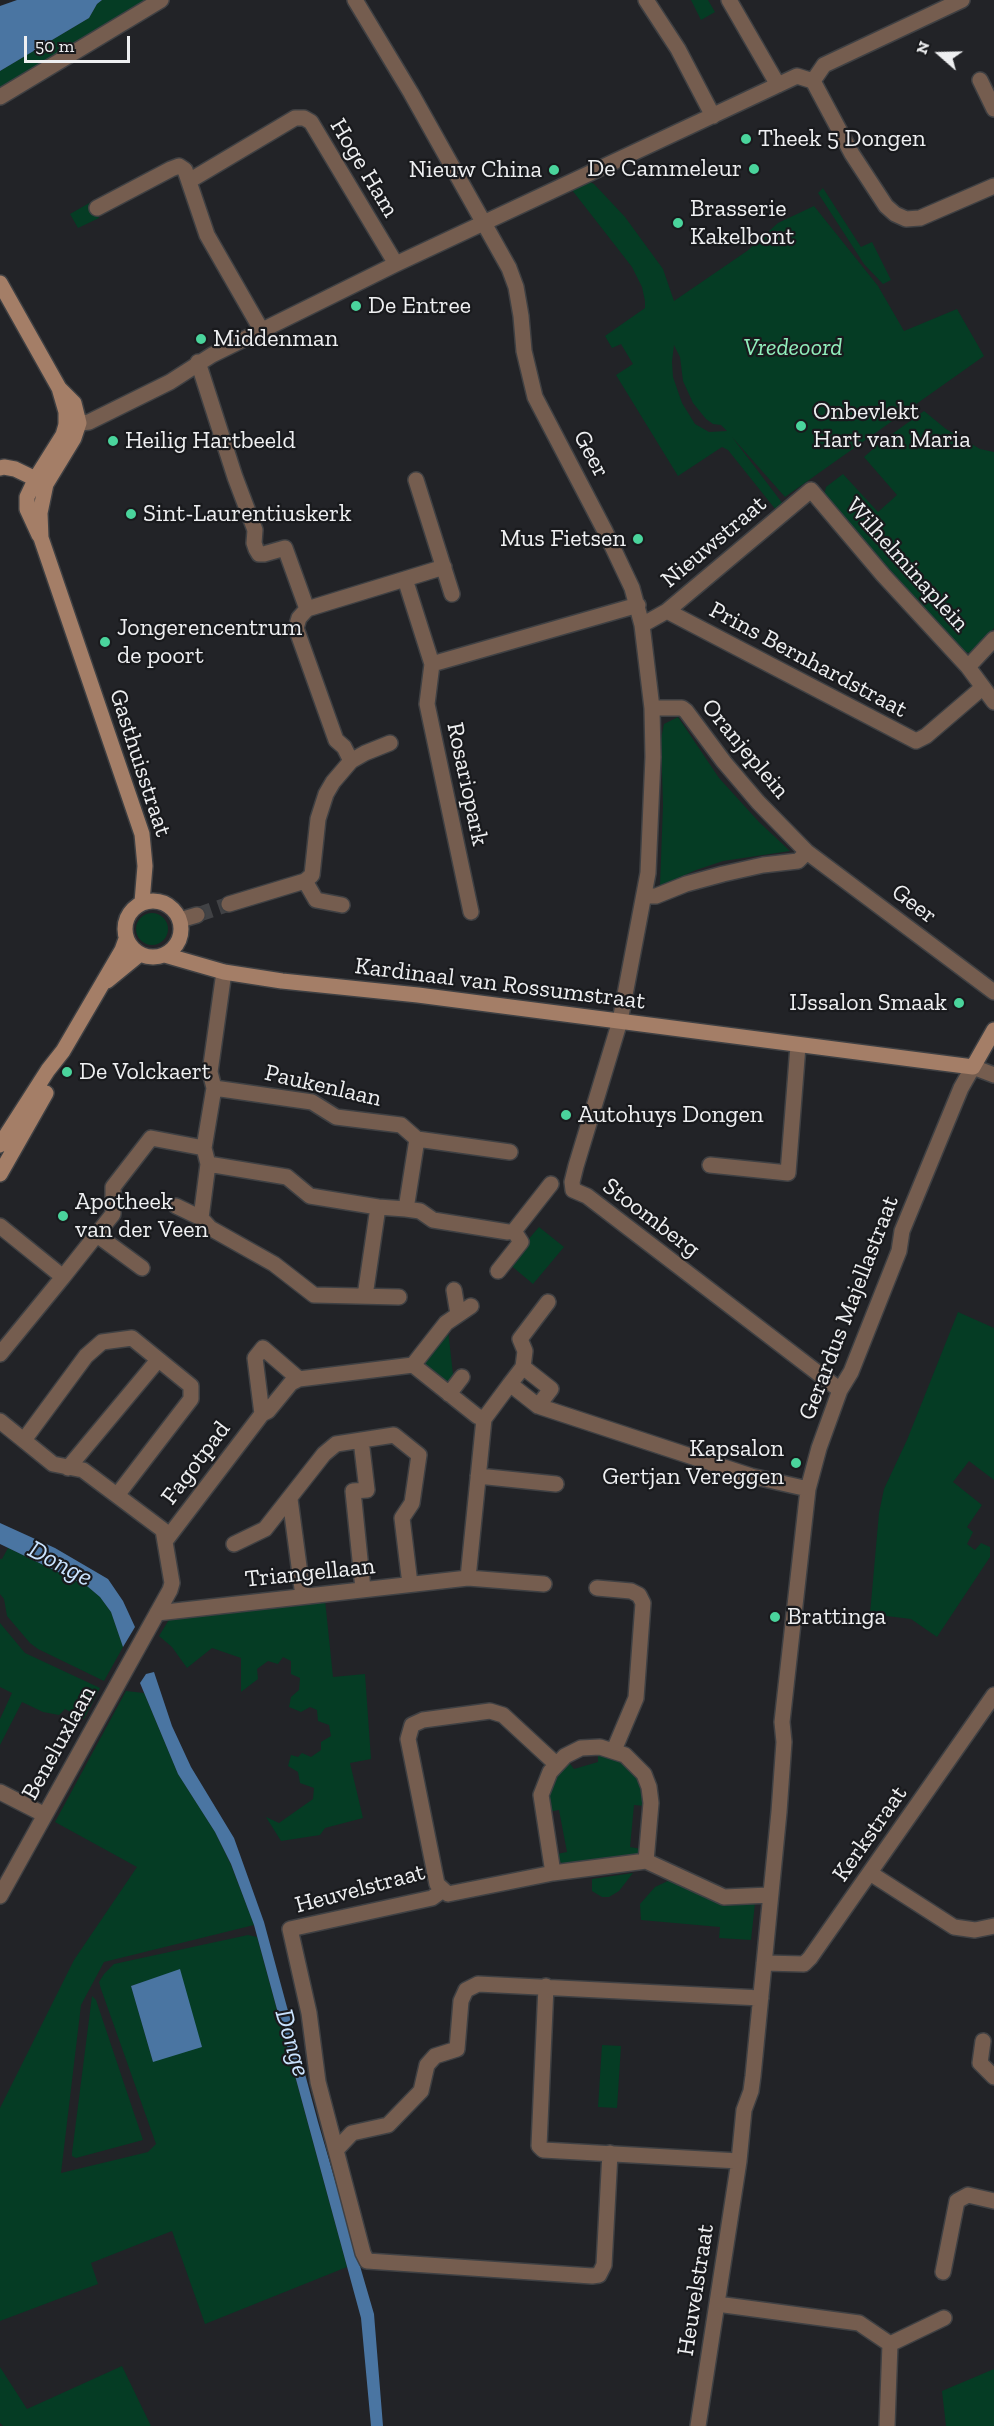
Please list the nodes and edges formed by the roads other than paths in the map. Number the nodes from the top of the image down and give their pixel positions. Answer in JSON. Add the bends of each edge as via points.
{"nodes":[{"id":1,"x":161,"y":0,"type":"edge"},
{"id":2,"x":355,"y":0,"type":"edge"},
{"id":3,"x":646,"y":0,"type":"edge"},
{"id":4,"x":729,"y":0,"type":"edge"},
{"id":5,"x":962,"y":0,"type":"edge"},
{"id":6,"x":980,"y":80,"type":"dead end"},
{"id":7,"x":813,"y":81,"type":"junction"},
{"id":8,"x":778,"y":85,"type":"junction"},
{"id":9,"x":0,"y":97,"type":"edge"},
{"id":10,"x":994,"y":109,"type":"edge"},
{"id":11,"x":713,"y":116,"type":"junction"},
{"id":12,"x":189,"y":181,"type":"junction"},
{"id":13,"x":994,"y":186,"type":"edge"},
{"id":14,"x":98,"y":208,"type":"dead end"},
{"id":15,"x":484,"y":223,"type":"junction"},
{"id":16,"x":396,"y":264,"type":"junction"},
{"id":17,"x":0,"y":282,"type":"edge"},
{"id":18,"x":262,"y":330,"type":"junction"},
{"id":19,"x":198,"y":362,"type":"junction"},
{"id":20,"x":73,"y":424,"type":"junction"},
{"id":21,"x":0,"y":468,"type":"edge"},
{"id":22,"x":416,"y":480,"type":"dead end"},
{"id":23,"x":41,"y":481,"type":"junction"},
{"id":24,"x":812,"y":490,"type":"joint"},
{"id":25,"x":444,"y":567,"type":"junction"},
{"id":26,"x":405,"y":579,"type":"junction"},
{"id":27,"x":452,"y":594,"type":"dead end"},
{"id":28,"x":638,"y":605,"type":"junction"},
{"id":29,"x":307,"y":609,"type":"junction"},
{"id":30,"x":668,"y":611,"type":"junction"},
{"id":31,"x":642,"y":625,"type":"junction"},
{"id":32,"x":994,"y":639,"type":"edge"},
{"id":33,"x":432,"y":664,"type":"junction"},
{"id":34,"x":969,"y":667,"type":"junction"},
{"id":35,"x":982,"y":688,"type":"junction"},
{"id":36,"x":994,"y":702,"type":"edge"},
{"id":37,"x":652,"y":708,"type":"junction"},
{"id":38,"x":390,"y":743,"type":"dead end"},
{"id":39,"x":351,"y":761,"type":"junction"},
{"id":40,"x":807,"y":852,"type":"junction"},
{"id":41,"x":145,"y":866,"type":"junction"},
{"id":42,"x":305,"y":881,"type":"junction"},
{"id":43,"x":645,"y":896,"type":"junction"},
{"id":44,"x":142,"y":902,"type":"junction"},
{"id":45,"x":161,"y":902,"type":"junction"},
{"id":46,"x":229,"y":904,"type":"tunnel mouth"},
{"id":47,"x":342,"y":904,"type":"dead end"},
{"id":48,"x":471,"y":912,"type":"dead end"},
{"id":49,"x":197,"y":915,"type":"tunnel mouth"},
{"id":50,"x":180,"y":920,"type":"junction"},
{"id":51,"x":126,"y":939,"type":"junction"},
{"id":52,"x":179,"y":940,"type":"junction"},
{"id":53,"x":140,"y":954,"type":"junction"},
{"id":54,"x":165,"y":955,"type":"junction"},
{"id":55,"x":198,"y":963,"type":"junction"},
{"id":56,"x":224,"y":972,"type":"junction"},
{"id":57,"x":100,"y":987,"type":"junction"},
{"id":58,"x":994,"y":992,"type":"edge"},
{"id":59,"x":620,"y":1021,"type":"junction"},
{"id":60,"x":994,"y":1030,"type":"edge"},
{"id":61,"x":798,"y":1046,"type":"junction"},
{"id":62,"x":63,"y":1051,"type":"junction"},
{"id":63,"x":973,"y":1067,"type":"junction"},
{"id":64,"x":994,"y":1075,"type":"edge"},
{"id":65,"x":214,"y":1088,"type":"junction"},
{"id":66,"x":417,"y":1139,"type":"junction"},
{"id":67,"x":0,"y":1145,"type":"edge"},
{"id":68,"x":204,"y":1148,"type":"junction"},
{"id":69,"x":510,"y":1152,"type":"dead end"},
{"id":70,"x":208,"y":1164,"type":"junction"},
{"id":71,"x":710,"y":1165,"type":"dead end"},
{"id":72,"x":0,"y":1174,"type":"edge"},
{"id":73,"x":551,"y":1184,"type":"dead end"},
{"id":74,"x":176,"y":1206,"type":"dead end"},
{"id":75,"x":378,"y":1207,"type":"junction"},
{"id":76,"x":406,"y":1209,"type":"junction"},
{"id":77,"x":201,"y":1218,"type":"junction"},
{"id":78,"x":0,"y":1226,"type":"edge"},
{"id":79,"x":508,"y":1232,"type":"dead end"},
{"id":80,"x":97,"y":1235,"type":"junction"},
{"id":81,"x":142,"y":1268,"type":"dead end"},
{"id":82,"x":498,"y":1270,"type":"dead end"},
{"id":83,"x":63,"y":1277,"type":"junction"},
{"id":84,"x":454,"y":1290,"type":"dead end"},
{"id":85,"x":365,"y":1296,"type":"junction"},
{"id":86,"x":399,"y":1297,"type":"dead end"},
{"id":87,"x":548,"y":1302,"type":"dead end"},
{"id":88,"x":0,"y":1354,"type":"edge"},
{"id":89,"x":158,"y":1360,"type":"junction"},
{"id":90,"x":413,"y":1365,"type":"junction"},
{"id":91,"x":523,"y":1367,"type":"junction"},
{"id":92,"x":462,"y":1377,"type":"dead end"},
{"id":93,"x":299,"y":1379,"type":"junction"},
{"id":94,"x":510,"y":1384,"type":"junction"},
{"id":95,"x":840,"y":1390,"type":"junction"},
{"id":96,"x":449,"y":1394,"type":"junction"},
{"id":97,"x":538,"y":1406,"type":"junction"},
{"id":98,"x":262,"y":1414,"type":"junction"},
{"id":99,"x":484,"y":1419,"type":"junction"},
{"id":100,"x":0,"y":1421,"type":"edge"},
{"id":101,"x":24,"y":1440,"type":"junction"},
{"id":102,"x":362,"y":1440,"type":"junction"},
{"id":103,"x":68,"y":1468,"type":"junction"},
{"id":104,"x":478,"y":1476,"type":"junction"},
{"id":105,"x":556,"y":1484,"type":"dead end"},
{"id":106,"x":808,"y":1489,"type":"junction"},
{"id":107,"x":118,"y":1494,"type":"junction"},
{"id":108,"x":290,"y":1499,"type":"junction"},
{"id":109,"x":166,"y":1540,"type":"junction"},
{"id":110,"x":234,"y":1544,"type":"dead end"},
{"id":111,"x":468,"y":1578,"type":"junction"},
{"id":112,"x":410,"y":1584,"type":"junction"},
{"id":113,"x":544,"y":1584,"type":"dead end"},
{"id":114,"x":597,"y":1588,"type":"dead end"},
{"id":115,"x":363,"y":1589,"type":"junction"},
{"id":116,"x":303,"y":1596,"type":"junction"},
{"id":117,"x":157,"y":1613,"type":"junction"},
{"id":118,"x":994,"y":1695,"type":"edge"},
{"id":119,"x":614,"y":1750,"type":"junction"},
{"id":120,"x":556,"y":1764,"type":"junction"},
{"id":121,"x":0,"y":1792,"type":"edge"},
{"id":122,"x":45,"y":1815,"type":"junction"},
{"id":123,"x":646,"y":1861,"type":"junction"},
{"id":124,"x":553,"y":1873,"type":"junction"},
{"id":125,"x":870,"y":1873,"type":"junction"},
{"id":126,"x":443,"y":1890,"type":"junction"},
{"id":127,"x":770,"y":1895,"type":"junction"},
{"id":128,"x":0,"y":1896,"type":"edge"},
{"id":129,"x":994,"y":1926,"type":"edge"},
{"id":130,"x":764,"y":1962,"type":"junction"},
{"id":131,"x":546,"y":1986,"type":"junction"},
{"id":132,"x":761,"y":1998,"type":"junction"},
{"id":133,"x":984,"y":2041,"type":"dead end"},
{"id":134,"x":994,"y":2077,"type":"edge"},
{"id":135,"x":336,"y":2150,"type":"junction"},
{"id":136,"x":610,"y":2153,"type":"junction"},
{"id":137,"x":739,"y":2161,"type":"junction"},
{"id":138,"x":994,"y":2201,"type":"edge"},
{"id":139,"x":943,"y":2272,"type":"dead end"},
{"id":140,"x":717,"y":2304,"type":"junction"},
{"id":141,"x":944,"y":2318,"type":"dead end"},
{"id":142,"x":890,"y":2344,"type":"junction"},
{"id":143,"x":698,"y":2426,"type":"edge"},
{"id":144,"x":887,"y":2426,"type":"edge"}],
"edges":[{"from":1,"to":9,"type":"street"},
{"from":2,"to":15,"type":"street","name":"Geer"},
{"from":3,"to":11,"type":"street","via":[[678,49]]},
{"from":4,"to":8,"type":"street"},
{"from":5,"to":7,"type":"street","via":[[824,65]]},
{"from":6,"to":10,"type":"street"},
{"from":7,"to":8,"type":"street","via":[[796,76]]},
{"from":7,"to":13,"type":"street","via":[[852,154],[895,214],[906,219],[920,218]]},
{"from":8,"to":11,"type":"street"},
{"from":11,"to":15,"type":"street"},
{"from":12,"to":14,"type":"street","via":[[179,166]]},
{"from":12,"to":16,"type":"street","name":"Hoge Ham","via":[[295,118],[304,118],[311,122]]},
{"from":12,"to":18,"type":"street","via":[[207,235]]},
{"from":15,"to":16,"type":"street"},
{"from":15,"to":28,"type":"street","name":"Geer","via":[[516,287],[534,397],[605,531]]},
{"from":16,"to":18,"type":"street"},
{"from":17,"to":20,"type":"main road","via":[[59,388]]},
{"from":18,"to":19,"type":"street"},
{"from":19,"to":20,"type":"street","via":[[170,382],[89,422]]},
{"from":19,"to":29,"type":"street","via":[[255,530],[256,549],[264,554],[285,548]]},
{"from":20,"to":23,"type":"main road","via":[[56,448]]},
{"from":21,"to":23,"type":"main road","via":[[15,469]]},
{"from":22,"to":25,"type":"street"},
{"from":23,"to":41,"type":"main road","name":"Gasthuisstraat","via":[[27,497],[27,509],[41,538],[142,834]]},
{"from":24,"to":30,"type":"street","name":"Nieuwstraat"},
{"from":24,"to":34,"type":"street","name":"Wilhelminaplein"},
{"from":25,"to":26,"type":"street"},
{"from":25,"to":27,"type":"street"},
{"from":26,"to":29,"type":"street"},
{"from":26,"to":33,"type":"street","name":"Rosariopark"},
{"from":28,"to":31,"type":"street","name":"Geer"},
{"from":28,"to":33,"type":"street"},
{"from":29,"to":39,"type":"street","via":[[298,618],[296,628],[336,740]]},
{"from":30,"to":31,"type":"street","name":"Nieuwstraat"},
{"from":30,"to":35,"type":"street","name":"Prins Bernhardstraat","via":[[916,741]]},
{"from":31,"to":37,"type":"street","name":"Geer"},
{"from":32,"to":34,"type":"street","name":"Wilhelminaplein"},
{"from":33,"to":48,"type":"street","name":"Rosariopark","via":[[427,704]]},
{"from":34,"to":35,"type":"street"},
{"from":35,"to":36,"type":"street"},
{"from":37,"to":40,"type":"street","name":"Oranjeplein","via":[[686,711],[758,802]]},
{"from":37,"to":43,"type":"street","via":[[653,802]]},
{"from":38,"to":39,"type":"street"},
{"from":39,"to":42,"type":"street","via":[[326,794],[318,819],[312,875]]},
{"from":40,"to":43,"type":"street","via":[[798,861],[723,874]]},
{"from":40,"to":58,"type":"street","name":"Geer"},
{"from":41,"to":44,"type":"main road","name":"Gasthuisstraat"},
{"from":41,"to":45,"type":"main road","name":"Gasthuisstraat"},
{"from":42,"to":46,"type":"street"},
{"from":42,"to":47,"type":"street","via":[[316,900]]},
{"from":43,"to":59,"type":"street"},
{"from":44,"to":45,"type":"main road"},
{"from":44,"to":51,"type":"main road","via":[[127,917]]},
{"from":45,"to":50,"type":"main road","via":[[176,912]]},
{"from":49,"to":50,"type":"street"},
{"from":50,"to":52,"type":"main road"},
{"from":51,"to":53,"type":"main road"},
{"from":51,"to":57,"type":"main road"},
{"from":52,"to":54,"type":"main road"},
{"from":52,"to":55,"type":"main road"},
{"from":53,"to":54,"type":"main road"},
{"from":53,"to":57,"type":"main road"},
{"from":54,"to":55,"type":"main road","name":"Kardinaal van Rossumstraat"},
{"from":55,"to":56,"type":"main road","name":"Kardinaal van Rossumstraat"},
{"from":56,"to":59,"type":"main road","name":"Kardinaal van Rossumstraat"},
{"from":56,"to":65,"type":"street","via":[[210,1072]]},
{"from":57,"to":62,"type":"main road"},
{"from":59,"to":61,"type":"main road","name":"Kardinaal van Rossumstraat"},
{"from":59,"to":95,"type":"street","name":"Stoomberg","via":[[576,1166],[573,1190],[587,1196]]},
{"from":60,"to":63,"type":"main road"},
{"from":61,"to":63,"type":"main road","name":"Kardinaal van Rossumstraat"},
{"from":61,"to":71,"type":"street","via":[[788,1173]]},
{"from":62,"to":67,"type":"main road"},
{"from":62,"to":72,"type":"main road","via":[[51,1084]]},
{"from":63,"to":64,"type":"street","name":"Kardinaal van Rossumstraat"},
{"from":63,"to":95,"type":"street","name":"Gerardus Majellastraat","via":[[902,1230],[899,1251]]},
{"from":65,"to":66,"type":"street","name":"Paukenlaan","via":[[312,1102],[336,1118],[401,1125]]},
{"from":65,"to":68,"type":"street"},
{"from":66,"to":69,"type":"street","name":"Paukenlaan"},
{"from":66,"to":76,"type":"street"},
{"from":68,"to":70,"type":"street"},
{"from":68,"to":80,"type":"street","via":[[151,1138],[113,1187],[113,1214]]},
{"from":70,"to":75,"type":"street","via":[[288,1177],[310,1196]]},
{"from":70,"to":77,"type":"street"},
{"from":73,"to":82,"type":"street","via":[[514,1231],[521,1242]]},
{"from":74,"to":77,"type":"street"},
{"from":75,"to":76,"type":"street"},
{"from":75,"to":85,"type":"street"},
{"from":76,"to":79,"type":"street","via":[[420,1211],[433,1220]]},
{"from":77,"to":85,"type":"street","via":[[210,1228],[274,1264],[314,1295]]},
{"from":78,"to":83,"type":"street"},
{"from":80,"to":81,"type":"street"},
{"from":80,"to":83,"type":"street"},
{"from":83,"to":88,"type":"street"},
{"from":84,"to":90,"type":"street","via":[[465,1310],[447,1323]]},
{"from":85,"to":86,"type":"street"},
{"from":87,"to":91,"type":"street","via":[[520,1339],[525,1351]]},
{"from":89,"to":101,"type":"street","via":[[132,1338],[102,1342],[86,1356]]},
{"from":89,"to":103,"type":"street"},
{"from":89,"to":107,"type":"street","via":[[191,1386],[191,1399]]},
{"from":90,"to":93,"type":"street"},
{"from":90,"to":96,"type":"street"},
{"from":91,"to":94,"type":"street"},
{"from":91,"to":97,"type":"street","via":[[550,1389]]},
{"from":92,"to":96,"type":"street"},
{"from":93,"to":98,"type":"street","name":"Fagotpad"},
{"from":93,"to":98,"type":"street","name":"Fagotpad","via":[[263,1348],[255,1358]]},
{"from":94,"to":97,"type":"street"},
{"from":94,"to":99,"type":"street"},
{"from":95,"to":106,"type":"street","name":"Gerardus Majellastraat"},
{"from":96,"to":99,"type":"street"},
{"from":97,"to":106,"type":"street","via":[[752,1476]]},
{"from":98,"to":109,"type":"street","name":"Fagotpad"},
{"from":99,"to":104,"type":"street"},
{"from":100,"to":101,"type":"street"},
{"from":101,"to":103,"type":"street","via":[[53,1464]]},
{"from":102,"to":108,"type":"street","via":[[336,1444]]},
{"from":102,"to":112,"type":"street","via":[[394,1435],[419,1455],[412,1503],[402,1518]]},
{"from":102,"to":115,"type":"street","via":[[367,1490],[353,1491]]},
{"from":103,"to":107,"type":"street","via":[[82,1470]]},
{"from":104,"to":105,"type":"street"},
{"from":104,"to":111,"type":"street"},
{"from":106,"to":127,"type":"street","name":"Gerardus Majellastraat","via":[[782,1722],[783,1754]]},
{"from":107,"to":109,"type":"street","via":[[163,1530]]},
{"from":108,"to":110,"type":"street","via":[[265,1529]]},
{"from":108,"to":116,"type":"street"},
{"from":109,"to":117,"type":"street","name":"Beneluxlaan","via":[[171,1582]]},
{"from":111,"to":112,"type":"street","name":"Triangellaan"},
{"from":111,"to":113,"type":"street","name":"Triangellaan"},
{"from":112,"to":115,"type":"street","name":"Triangellaan"},
{"from":114,"to":119,"type":"street","via":[[631,1591],[643,1603],[636,1698]]},
{"from":115,"to":116,"type":"street","name":"Triangellaan"},
{"from":116,"to":117,"type":"street","name":"Triangellaan"},
{"from":117,"to":122,"type":"street","name":"Beneluxlaan"},
{"from":118,"to":125,"type":"street","name":"Kerkstraat"},
{"from":119,"to":120,"type":"street","via":[[581,1748]]},
{"from":119,"to":123,"type":"street","via":[[635,1763],[649,1787]]},
{"from":120,"to":124,"type":"street","via":[[542,1795]]},
{"from":120,"to":126,"type":"street","via":[[503,1715],[490,1712],[423,1720],[412,1725],[408,1738],[437,1884]]},
{"from":121,"to":122,"type":"street"},
{"from":122,"to":128,"type":"street","name":"Beneluxlaan"},
{"from":123,"to":124,"type":"street"},
{"from":123,"to":127,"type":"street","via":[[724,1897]]},
{"from":124,"to":126,"type":"street","name":"Heuvelstraat","via":[[448,1894]]},
{"from":125,"to":129,"type":"street","via":[[954,1927],[975,1930]]},
{"from":125,"to":130,"type":"street","name":"Kerkstraat","via":[[804,1964]]},
{"from":126,"to":135,"type":"street","name":"Heuvelstraat","via":[[432,1898],[290,1929],[309,2013],[318,2082]]},
{"from":127,"to":130,"type":"street","name":"Heuvelstraat"},
{"from":130,"to":132,"type":"street","name":"Heuvelstraat"},
{"from":131,"to":132,"type":"street"},
{"from":131,"to":135,"type":"street","via":[[478,1984],[466,1990],[460,2001],[457,2049],[435,2056],[428,2065],[421,2091],[388,2125],[352,2133]]},
{"from":131,"to":136,"type":"street","via":[[539,2146],[543,2150]]},
{"from":132,"to":137,"type":"street","name":"Heuvelstraat"},
{"from":133,"to":134,"type":"street","via":[[980,2063]]},
{"from":135,"to":136,"type":"street","name":"Heuvelstraat","via":[[367,2261],[592,2276],[599,2275],[604,2265]]},
{"from":136,"to":137,"type":"street"},
{"from":137,"to":140,"type":"street","name":"Heuvelstraat"},
{"from":138,"to":139,"type":"street","via":[[968,2195],[957,2201]]},
{"from":140,"to":142,"type":"street","via":[[859,2323]]},
{"from":140,"to":143,"type":"street","name":"Heuvelstraat"},
{"from":141,"to":142,"type":"street"},
{"from":142,"to":144,"type":"street"}]}
